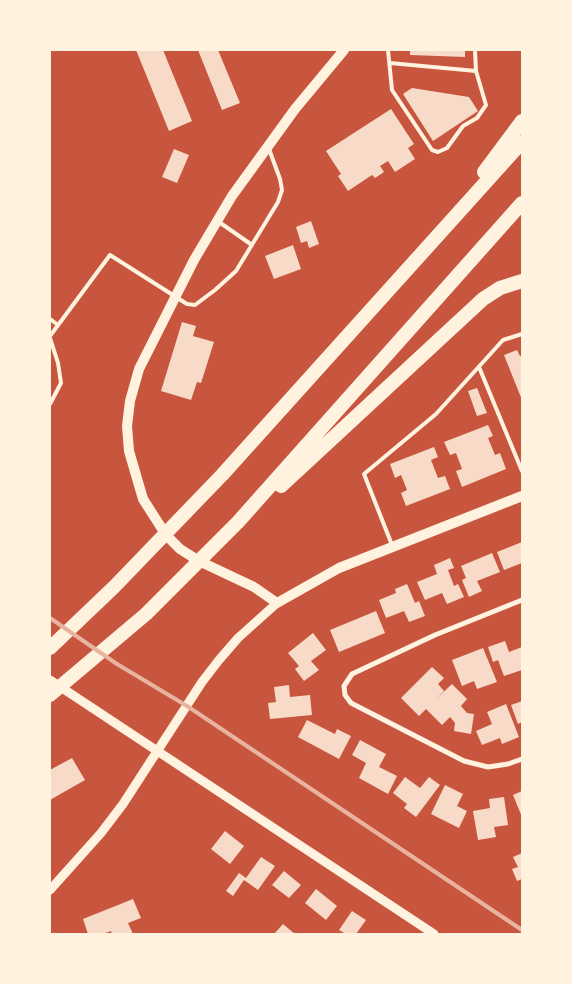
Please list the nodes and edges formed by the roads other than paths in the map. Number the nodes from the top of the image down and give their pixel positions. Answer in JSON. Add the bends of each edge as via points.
{"nodes":[{"id":1,"x":344,"y":50,"type":"edge"},
{"id":2,"x":388,"y":50,"type":"edge"},
{"id":3,"x":475,"y":50,"type":"edge"},
{"id":4,"x":390,"y":63,"type":"junction"},
{"id":5,"x":476,"y":71,"type":"junction"},
{"id":6,"x":522,"y":121,"type":"edge"},
{"id":7,"x":522,"y":142,"type":"edge"},
{"id":8,"x":268,"y":145,"type":"junction"},
{"id":9,"x":522,"y":203,"type":"edge"},
{"id":10,"x":218,"y":220,"type":"junction"},
{"id":11,"x":442,"y":230,"type":"junction"},
{"id":12,"x":252,"y":245,"type":"junction"},
{"id":13,"x":522,"y":281,"type":"edge"},
{"id":14,"x":174,"y":297,"type":"junction"},
{"id":15,"x":50,"y":319,"type":"edge"},
{"id":16,"x":58,"y":326,"type":"junction"},
{"id":17,"x":522,"y":334,"type":"edge"},
{"id":18,"x":50,"y":337,"type":"edge"},
{"id":19,"x":479,"y":367,"type":"junction"},
{"id":20,"x":50,"y":404,"type":"edge"},
{"id":21,"x":522,"y":472,"type":"edge"},
{"id":22,"x":522,"y":496,"type":"edge"},
{"id":23,"x":238,"y":522,"type":"junction"},
{"id":24,"x":393,"y":547,"type":"junction"},
{"id":25,"x":522,"y":600,"type":"edge"},
{"id":26,"x":277,"y":603,"type":"junction"},
{"id":27,"x":50,"y":648,"type":"edge"},
{"id":28,"x":50,"y":680,"type":"edge"},
{"id":29,"x":50,"y":695,"type":"edge"},
{"id":30,"x":158,"y":751,"type":"junction"},
{"id":31,"x":522,"y":759,"type":"edge"},
{"id":32,"x":50,"y":890,"type":"edge"},
{"id":33,"x":434,"y":934,"type":"edge"}],
"edges":[{"from":1,"to":8,"type":"main road"},
{"from":2,"to":4,"type":"lane"},
{"from":3,"to":5,"type":"lane"},
{"from":4,"to":5,"type":"lane"},
{"from":4,"to":5,"type":"lane","via":[[392,90],[432,150],[438,152],[447,148],[463,126],[483,112],[486,105]]},
{"from":6,"to":11,"type":"highway"},
{"from":7,"to":11,"type":"highway"},
{"from":8,"to":10,"type":"main road"},
{"from":8,"to":12,"type":"lane","via":[[282,190]]},
{"from":9,"to":23,"type":"highway"},
{"from":10,"to":12,"type":"lane"},
{"from":10,"to":14,"type":"main road"},
{"from":11,"to":27,"type":"highway","via":[[222,476]]},
{"from":12,"to":14,"type":"lane","via":[[236,271],[195,305]]},
{"from":13,"to":23,"type":"highway","via":[[500,288],[483,300],[309,462]]},
{"from":14,"to":16,"type":"lane","via":[[110,255]]},
{"from":14,"to":26,"type":"main road","via":[[139,369],[130,401],[130,451],[137,483],[143,499],[166,535],[180,549],[254,587]]},
{"from":15,"to":16,"type":"lane"},
{"from":16,"to":18,"type":"lane"},
{"from":17,"to":19,"type":"lane","via":[[503,340]]},
{"from":18,"to":20,"type":"lane","via":[[61,383]]},
{"from":19,"to":21,"type":"lane"},
{"from":19,"to":24,"type":"lane","via":[[436,414],[364,474]]},
{"from":22,"to":24,"type":"main road"},
{"from":23,"to":29,"type":"highway","via":[[146,614]]},
{"from":24,"to":26,"type":"main road","via":[[339,568]]},
{"from":25,"to":31,"type":"street","via":[[435,635],[352,674],[344,686],[351,703],[464,762],[488,767]]},
{"from":26,"to":30,"type":"street","via":[[219,660]]},
{"from":28,"to":30,"type":"street"},
{"from":30,"to":32,"type":"street","via":[[101,834]]},
{"from":30,"to":33,"type":"street"}]}
